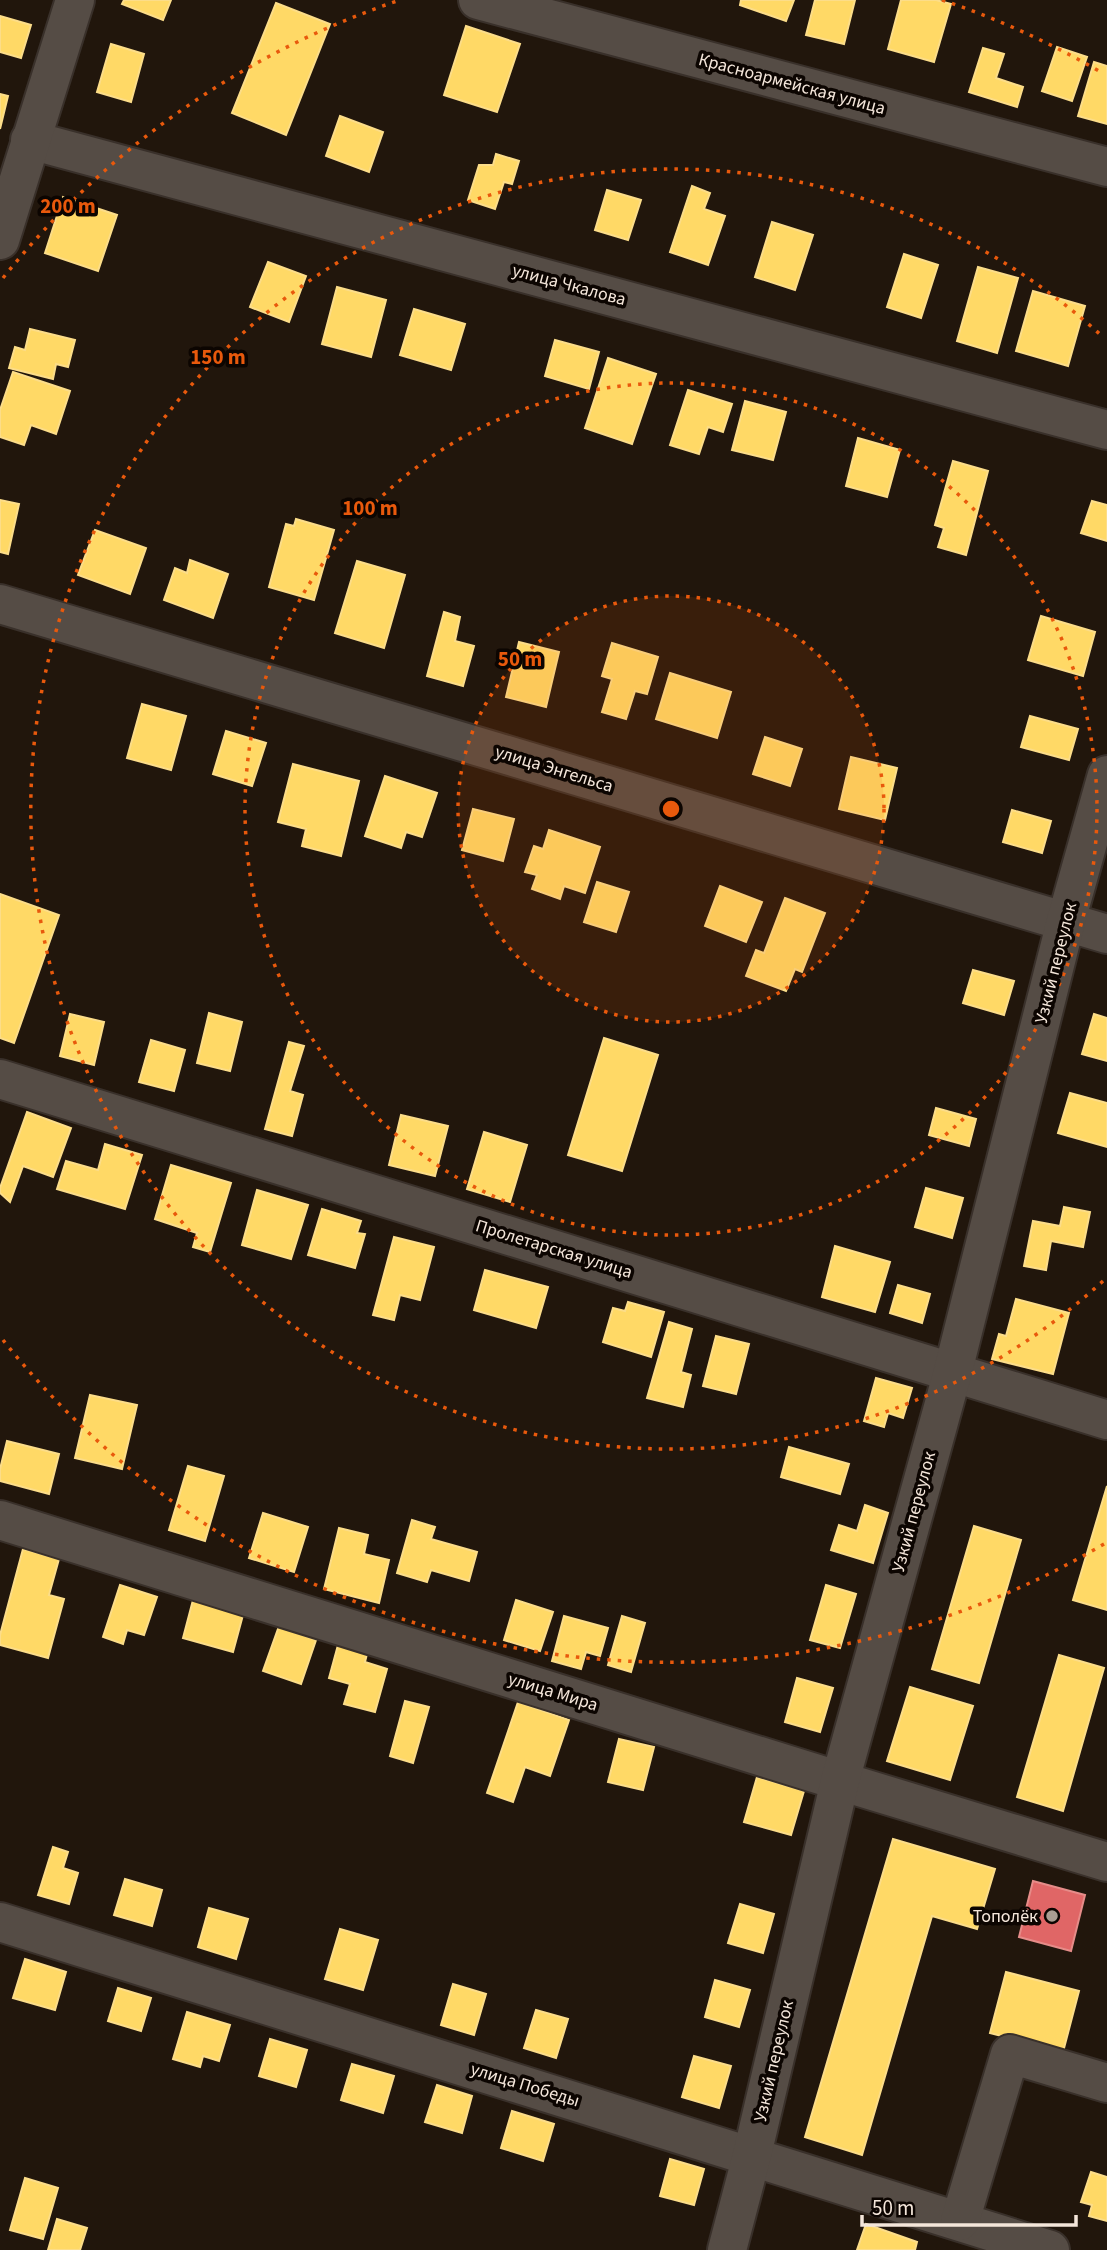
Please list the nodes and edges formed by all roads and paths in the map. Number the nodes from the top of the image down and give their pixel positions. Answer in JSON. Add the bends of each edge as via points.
{"nodes":[{"id":1,"x":75,"y":0,"type":"edge"},
{"id":2,"x":478,"y":0,"type":"edge"},
{"id":3,"x":30,"y":140,"type":"junction"},
{"id":4,"x":1107,"y":167,"type":"edge"},
{"id":5,"x":0,"y":240,"type":"edge"},
{"id":6,"x":1107,"y":430,"type":"edge"},
{"id":7,"x":0,"y":604,"type":"edge"},
{"id":8,"x":1107,"y":775,"type":"edge"},
{"id":9,"x":1066,"y":921,"type":"junction"},
{"id":10,"x":1107,"y":934,"type":"edge"},
{"id":11,"x":0,"y":1079,"type":"edge"},
{"id":12,"x":953,"y":1371,"type":"junction"},
{"id":13,"x":1107,"y":1420,"type":"edge"},
{"id":14,"x":0,"y":1520,"type":"edge"},
{"id":15,"x":840,"y":1781,"type":"junction"},
{"id":16,"x":1107,"y":1862,"type":"edge"},
{"id":17,"x":0,"y":1922,"type":"edge"},
{"id":18,"x":1107,"y":2083,"type":"edge"},
{"id":19,"x":752,"y":2155,"type":"junction"},
{"id":20,"x":960,"y":2221,"type":"junction"},
{"id":21,"x":726,"y":2250,"type":"edge"},
{"id":22,"x":1050,"y":2250,"type":"edge"}],
"edges":[{"from":1,"to":3,"type":"street"},
{"from":2,"to":4,"type":"street","name":"Красноармейская улица"},
{"from":3,"to":5,"type":"street"},
{"from":3,"to":6,"type":"street","name":"улица Чкалова"},
{"from":7,"to":9,"type":"street","name":"улица Энгельса"},
{"from":8,"to":9,"type":"street","name":"Узкий переулок"},
{"from":9,"to":10,"type":"street","name":"улица Энгельса"},
{"from":9,"to":12,"type":"street","name":"Узкий переулок"},
{"from":11,"to":12,"type":"street","name":"Пролетарская улица"},
{"from":12,"to":13,"type":"street","name":"Пролетарская улица"},
{"from":12,"to":15,"type":"street","name":"Узкий переулок"},
{"from":14,"to":15,"type":"street","name":"улица Мира"},
{"from":15,"to":16,"type":"street","name":"улица Мира"},
{"from":15,"to":19,"type":"street","name":"Узкий переулок"},
{"from":17,"to":19,"type":"street","name":"улица Победы"},
{"from":18,"to":20,"type":"street","via":[[1010,2054]]},
{"from":19,"to":20,"type":"street","name":"улица Победы"},
{"from":19,"to":21,"type":"street","name":"Узкий переулок"},
{"from":20,"to":22,"type":"street","name":"улица Победы"}]}
